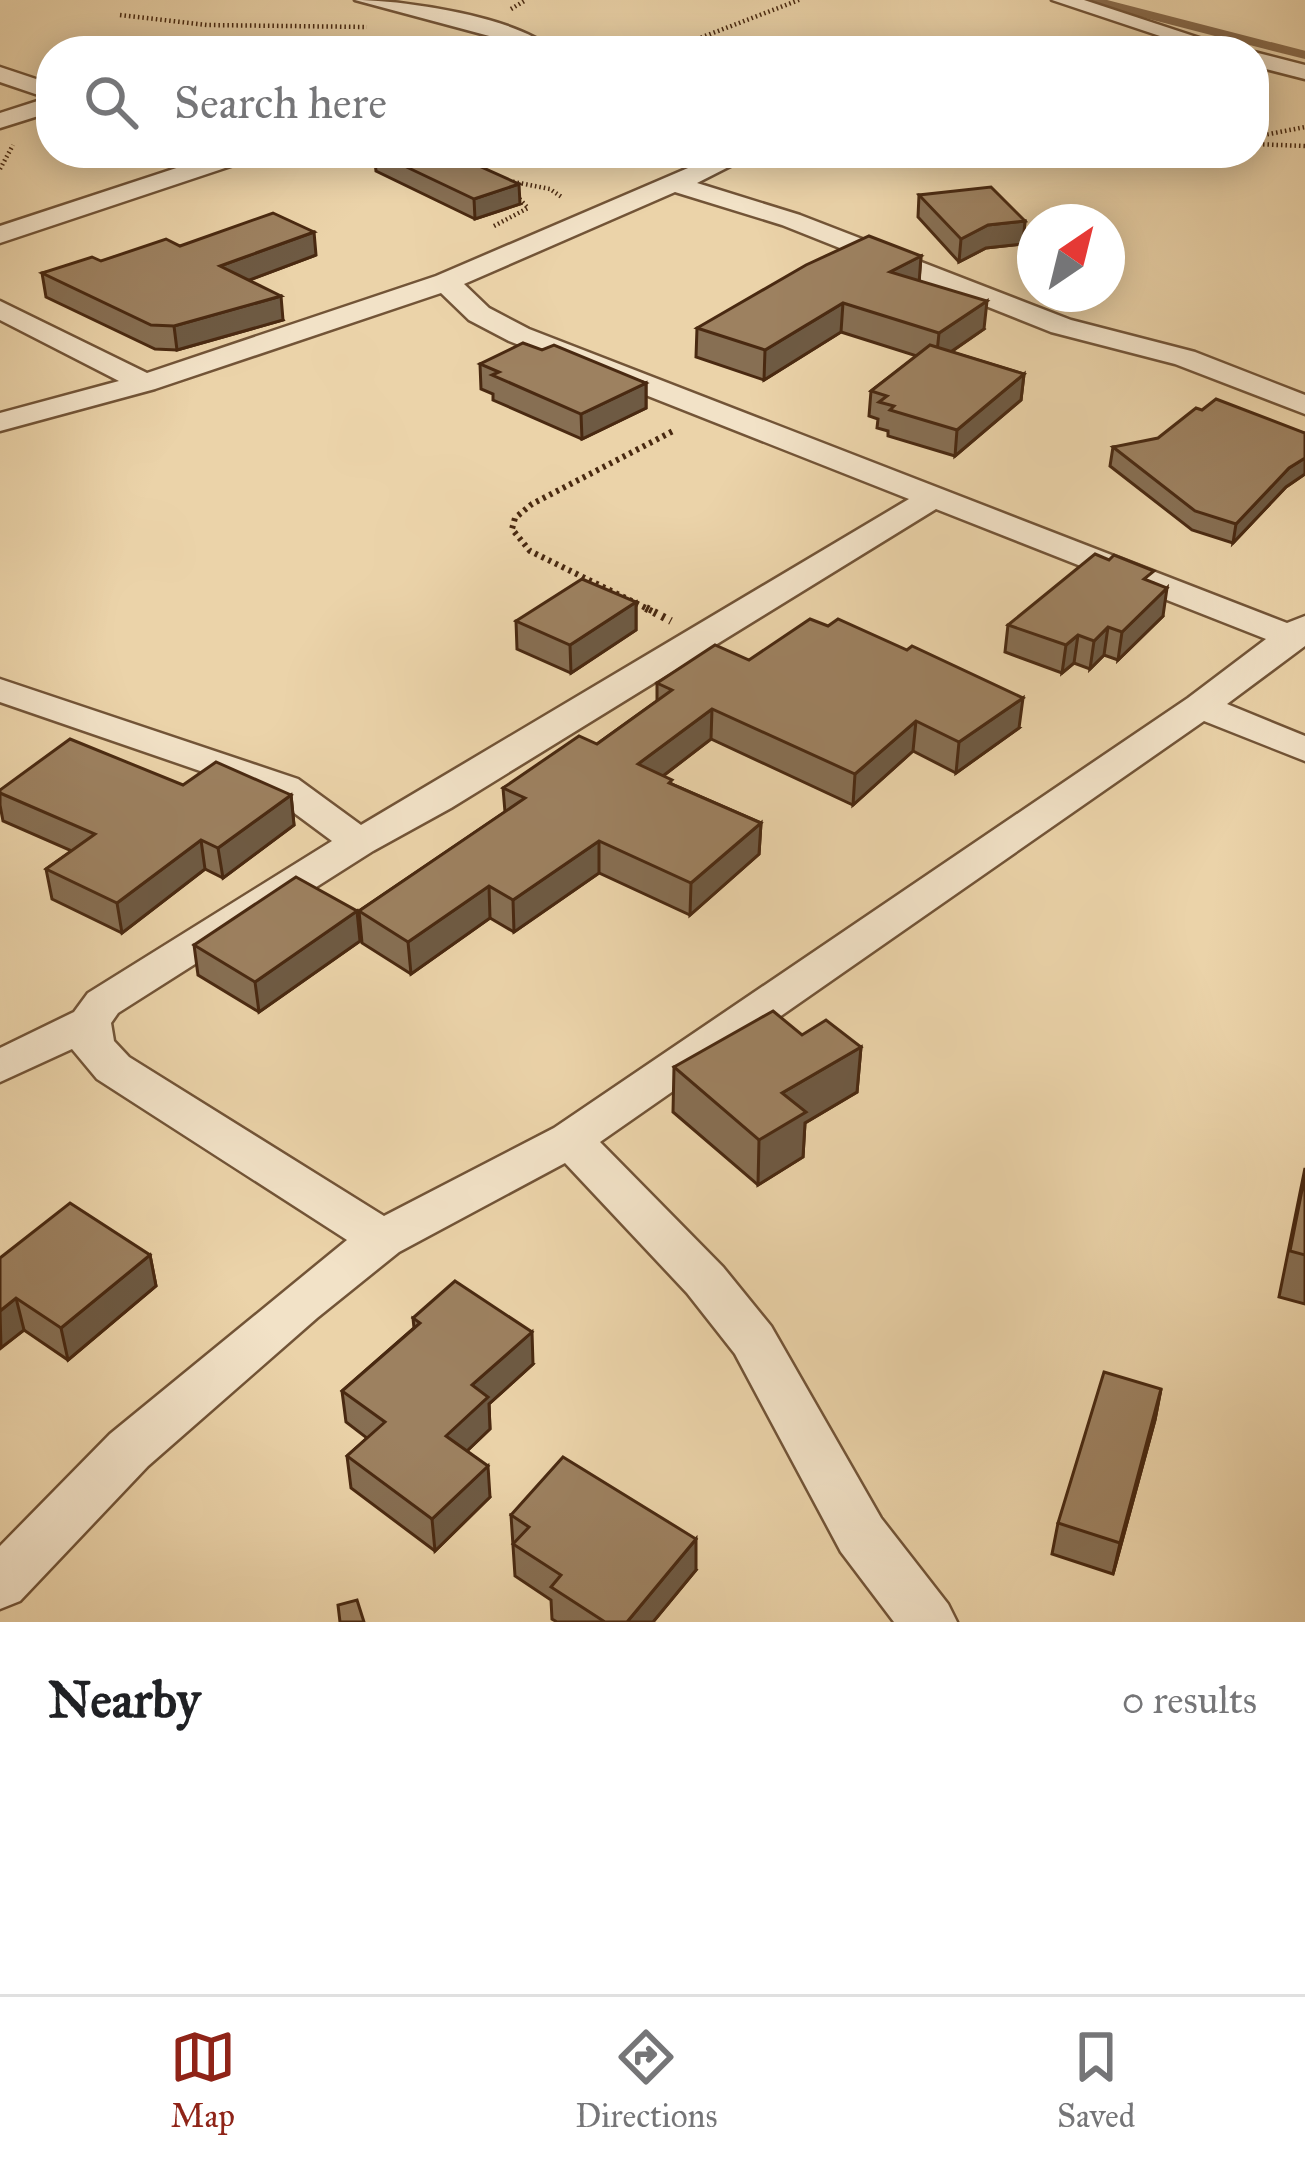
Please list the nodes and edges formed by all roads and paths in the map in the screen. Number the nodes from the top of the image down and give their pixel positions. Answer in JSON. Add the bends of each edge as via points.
{"nodes":[{"id":1,"x":364,"y":0,"type":"edge"},
{"id":2,"x":799,"y":0,"type":"edge"},
{"id":3,"x":1062,"y":0,"type":"edge"},
{"id":4,"x":120,"y":15,"type":"dead end"},
{"id":5,"x":380,"y":27,"type":"dead end"},
{"id":6,"x":511,"y":36,"type":"edge"},
{"id":7,"x":700,"y":36,"type":"edge"},
{"id":8,"x":1179,"y":36,"type":"edge"},
{"id":9,"x":1269,"y":63,"type":"edge"},
{"id":10,"x":1305,"y":72,"type":"edge"},
{"id":11,"x":0,"y":74,"type":"edge"},
{"id":12,"x":36,"y":87,"type":"edge"},
{"id":13,"x":36,"y":109,"type":"edge"},
{"id":14,"x":0,"y":121,"type":"edge"},
{"id":15,"x":1305,"y":127,"type":"edge"},
{"id":16,"x":1269,"y":136,"type":"edge"},
{"id":17,"x":1269,"y":142,"type":"edge"},
{"id":18,"x":1305,"y":146,"type":"edge"},
{"id":19,"x":193,"y":168,"type":"edge"},
{"id":20,"x":476,"y":168,"type":"edge"},
{"id":21,"x":708,"y":168,"type":"edge"},
{"id":22,"x":506,"y":180,"type":"junction"},
{"id":23,"x":672,"y":183,"type":"junction"},
{"id":24,"x":586,"y":219,"type":"junction"},
{"id":25,"x":0,"y":235,"type":"edge"},
{"id":26,"x":499,"y":256,"type":"junction"},
{"id":27,"x":446,"y":282,"type":"junction"},
{"id":28,"x":0,"y":309,"type":"edge"},
{"id":29,"x":145,"y":383,"type":"junction"},
{"id":30,"x":1305,"y":405,"type":"edge"},
{"id":31,"x":714,"y":410,"type":"junction"},
{"id":32,"x":0,"y":422,"type":"edge"},
{"id":33,"x":934,"y":496,"type":"junction"},
{"id":34,"x":1299,"y":632,"type":"edge"},
{"id":35,"x":705,"y":638,"type":"junction"},
{"id":36,"x":0,"y":690,"type":"edge"},
{"id":37,"x":1201,"y":706,"type":"junction"},
{"id":38,"x":1305,"y":750,"type":"edge"},
{"id":39,"x":359,"y":842,"type":"junction"},
{"id":40,"x":89,"y":1022,"type":"junction"},
{"id":41,"x":0,"y":1067,"type":"edge"},
{"id":42,"x":569,"y":1140,"type":"junction"},
{"id":43,"x":382,"y":1239,"type":"junction"},
{"id":44,"x":0,"y":1584,"type":"edge"},
{"id":45,"x":928,"y":1622,"type":"edge"}],
"edges":[{"from":1,"to":6,"type":"street"},
{"from":2,"to":7,"type":"path"},
{"from":3,"to":8,"type":"street"},
{"from":4,"to":5,"type":"path"},
{"from":9,"to":10,"type":"street"},
{"from":11,"to":12,"type":"street"},
{"from":13,"to":14,"type":"street"},
{"from":15,"to":16,"type":"path"},
{"from":17,"to":18,"type":"path"},
{"from":19,"to":25,"type":"street"},
{"from":20,"to":22,"type":"path"},
{"from":21,"to":23,"type":"street"},
{"from":22,"to":24,"type":"path","via":[[550,189]]},
{"from":22,"to":26,"type":"path","via":[[530,205],[495,224]]},
{"from":23,"to":24,"type":"street"},
{"from":23,"to":30,"type":"street"},
{"from":24,"to":26,"type":"street"},
{"from":26,"to":27,"type":"street"},
{"from":27,"to":29,"type":"street"},
{"from":27,"to":31,"type":"street","via":[[479,314],[519,335]]},
{"from":28,"to":29,"type":"street"},
{"from":29,"to":32,"type":"street"},
{"from":31,"to":33,"type":"street"},
{"from":31,"to":35,"type":"path","via":[[532,504],[512,529],[530,550]]},
{"from":33,"to":34,"type":"street"},
{"from":33,"to":35,"type":"street"},
{"from":34,"to":37,"type":"street"},
{"from":35,"to":39,"type":"street"},
{"from":36,"to":39,"type":"street","via":[[284,787]]},
{"from":37,"to":38,"type":"street"},
{"from":37,"to":42,"type":"street"},
{"from":39,"to":40,"type":"street","via":[[115,995]]},
{"from":40,"to":41,"type":"street"},
{"from":40,"to":43,"type":"street","via":[[92,1046],[112,1068]]},
{"from":42,"to":43,"type":"street"},
{"from":42,"to":45,"type":"street","via":[[753,1340],[861,1534]]},
{"from":43,"to":44,"type":"street","via":[[129,1450]]}]}
